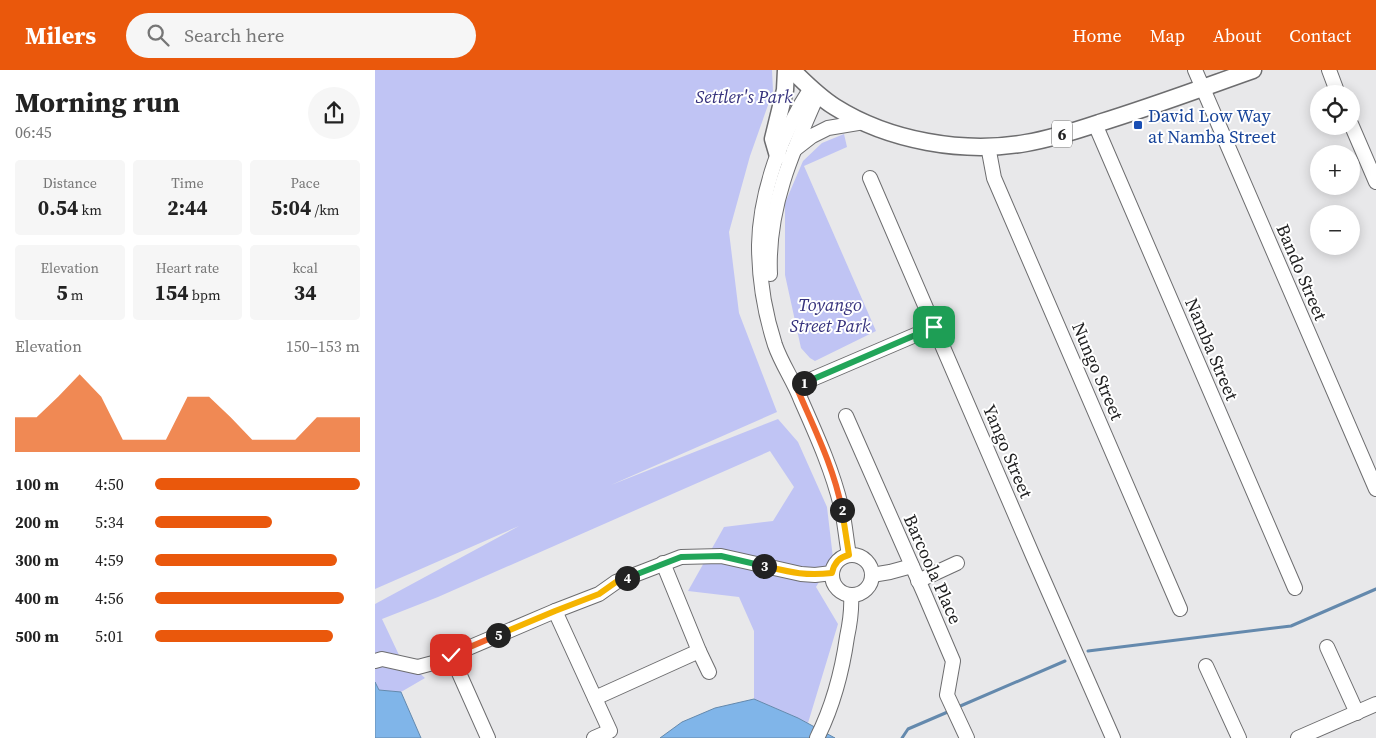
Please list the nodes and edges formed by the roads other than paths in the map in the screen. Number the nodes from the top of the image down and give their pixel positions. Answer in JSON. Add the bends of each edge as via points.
{"nodes":[{"id":1,"x":786,"y":70,"type":"edge"},
{"id":2,"x":792,"y":70,"type":"edge"},
{"id":3,"x":1195,"y":70,"type":"edge"},
{"id":4,"x":1253,"y":70,"type":"edge"},
{"id":5,"x":1329,"y":70,"type":"edge"},
{"id":6,"x":1335,"y":85,"type":"edge"},
{"id":7,"x":1203,"y":88,"type":"junction"},
{"id":8,"x":814,"y":91,"type":"junction"},
{"id":9,"x":864,"y":122,"type":"junction"},
{"id":10,"x":1095,"y":124,"type":"junction"},
{"id":11,"x":1356,"y":135,"type":"edge"},
{"id":12,"x":988,"y":146,"type":"junction"},
{"id":13,"x":794,"y":150,"type":"junction"},
{"id":14,"x":778,"y":156,"type":"junction"},
{"id":15,"x":871,"y":178,"type":"dead end"},
{"id":16,"x":1376,"y":182,"type":"edge"},
{"id":17,"x":934,"y":327,"type":"junction"},
{"id":18,"x":796,"y":386,"type":"junction"},
{"id":19,"x":846,"y":416,"type":"dead end"},
{"id":20,"x":1376,"y":489,"type":"edge"},
{"id":21,"x":849,"y":555,"type":"junction"},
{"id":22,"x":663,"y":563,"type":"junction"},
{"id":23,"x":957,"y":563,"type":"dead end"},
{"id":24,"x":911,"y":566,"type":"junction"},
{"id":25,"x":832,"y":573,"type":"junction"},
{"id":26,"x":872,"y":575,"type":"junction"},
{"id":27,"x":919,"y":580,"type":"junction"},
{"id":28,"x":1295,"y":588,"type":"dead end"},
{"id":29,"x":851,"y":595,"type":"junction"},
{"id":30,"x":1180,"y":609,"type":"dead end"},
{"id":31,"x":555,"y":611,"type":"junction"},
{"id":32,"x":1327,"y":647,"type":"dead end"},
{"id":33,"x":699,"y":651,"type":"junction"},
{"id":34,"x":451,"y":655,"type":"junction"},
{"id":35,"x":375,"y":662,"type":"edge"},
{"id":36,"x":1206,"y":666,"type":"dead end"},
{"id":37,"x":709,"y":672,"type":"dead end"},
{"id":38,"x":595,"y":698,"type":"junction"},
{"id":39,"x":1376,"y":704,"type":"edge"},
{"id":40,"x":1357,"y":713,"type":"junction"},
{"id":41,"x":488,"y":738,"type":"edge"},
{"id":42,"x":594,"y":738,"type":"edge"},
{"id":43,"x":817,"y":738,"type":"edge"},
{"id":44,"x":967,"y":738,"type":"edge"},
{"id":45,"x":1113,"y":738,"type":"edge"},
{"id":46,"x":1239,"y":738,"type":"edge"},
{"id":47,"x":1298,"y":738,"type":"edge"}],
"edges":[{"from":1,"to":14,"type":"main road","via":[[785,90],[773,139]]},
{"from":2,"to":8,"type":"main road","number":"6"},
{"from":3,"to":7,"type":"street","name":"Bando Street"},
{"from":4,"to":7,"type":"main road","number":"6"},
{"from":5,"to":6,"type":"street"},
{"from":7,"to":10,"type":"main road","number":"6"},
{"from":7,"to":20,"type":"street","name":"Bando Street"},
{"from":8,"to":9,"type":"main road","number":"6"},
{"from":8,"to":13,"type":"street"},
{"from":8,"to":14,"type":"street","via":[[799,106]]},
{"from":9,"to":12,"type":"main road","number":"6","via":[[908,138],[948,145]]},
{"from":9,"to":13,"type":"street","via":[[828,128]]},
{"from":10,"to":12,"type":"main road","number":"6","via":[[1045,139]]},
{"from":10,"to":28,"type":"street","name":"Namba Street"},
{"from":11,"to":16,"type":"street"},
{"from":12,"to":30,"type":"street","name":"Nungo Street","via":[[994,178]]},
{"from":13,"to":18,"type":"street","via":[[778,197],[769,259],[777,322]]},
{"from":14,"to":18,"type":"street","via":[[768,183],[761,218],[761,274],[775,344]]},
{"from":15,"to":17,"type":"street","name":"Yango Street"},
{"from":17,"to":18,"type":"street"},
{"from":17,"to":45,"type":"street","name":"Yango Street"},
{"from":18,"to":21,"type":"street","via":[[842,507]]},
{"from":19,"to":24,"type":"street","name":"Barcoola Place"},
{"from":21,"to":25,"type":"street","via":[[837,561]]},
{"from":21,"to":26,"type":"street","via":[[856,555],[867,562]]},
{"from":22,"to":25,"type":"street","via":[[681,557],[721,556],[801,574]]},
{"from":22,"to":31,"type":"street"},
{"from":22,"to":33,"type":"street"},
{"from":23,"to":27,"type":"street"},
{"from":24,"to":26,"type":"street"},
{"from":24,"to":27,"type":"street","name":"Barcoola Place"},
{"from":25,"to":29,"type":"street","via":[[839,590]]},
{"from":26,"to":29,"type":"street","via":[[868,587]]},
{"from":27,"to":44,"type":"street","name":"Barcoola Place","via":[[953,661],[947,694]]},
{"from":29,"to":43,"type":"street","via":[[843,666]]},
{"from":31,"to":34,"type":"street"},
{"from":31,"to":38,"type":"street"},
{"from":32,"to":40,"type":"street"},
{"from":33,"to":37,"type":"street"},
{"from":33,"to":38,"type":"street"},
{"from":34,"to":35,"type":"street","via":[[418,666],[382,660]]},
{"from":34,"to":41,"type":"street"},
{"from":36,"to":46,"type":"street"},
{"from":38,"to":42,"type":"street","via":[[610,731]]},
{"from":39,"to":40,"type":"street"},
{"from":40,"to":47,"type":"street"}]}
